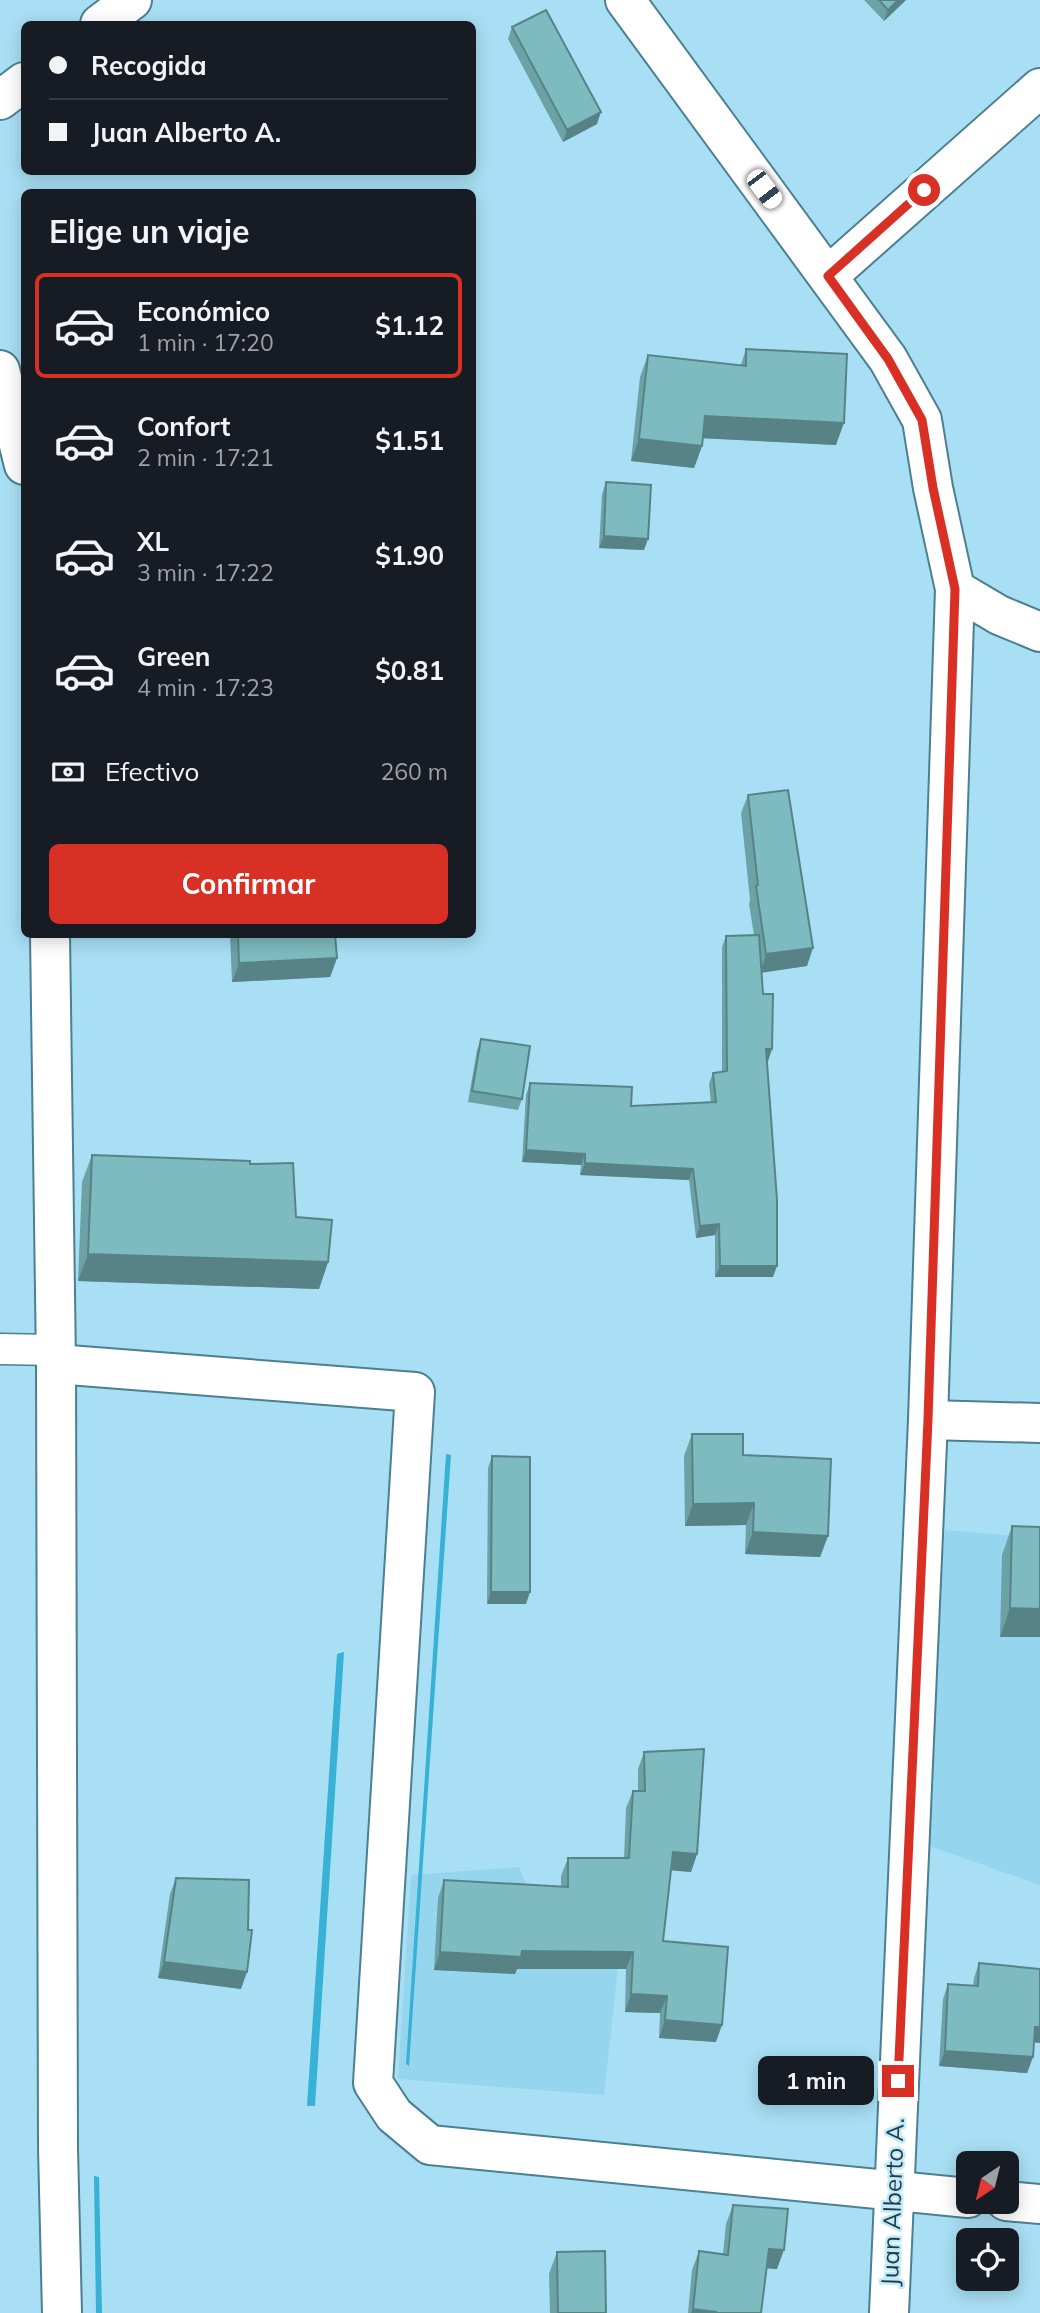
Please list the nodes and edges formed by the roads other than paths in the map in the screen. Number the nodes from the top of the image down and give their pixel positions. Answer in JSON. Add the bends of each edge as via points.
{"nodes":[{"id":1,"x":132,"y":0,"type":"edge"},
{"id":2,"x":625,"y":0,"type":"edge"},
{"id":3,"x":104,"y":21,"type":"edge"},
{"id":4,"x":21,"y":84,"type":"edge"},
{"id":5,"x":1040,"y":88,"type":"edge"},
{"id":6,"x":0,"y":100,"type":"edge"},
{"id":7,"x":828,"y":276,"type":"junction"},
{"id":8,"x":0,"y":370,"type":"edge"},
{"id":9,"x":21,"y":453,"type":"edge"},
{"id":10,"x":955,"y":589,"type":"junction"},
{"id":11,"x":1040,"y":632,"type":"edge"},
{"id":12,"x":50,"y":938,"type":"edge"},
{"id":13,"x":0,"y":1349,"type":"edge"},
{"id":14,"x":56,"y":1357,"type":"junction"},
{"id":15,"x":928,"y":1420,"type":"junction"},
{"id":16,"x":1040,"y":1423,"type":"edge"},
{"id":17,"x":892,"y":2191,"type":"junction"},
{"id":18,"x":956,"y":2196,"type":"edge"},
{"id":19,"x":1019,"y":2202,"type":"edge"},
{"id":20,"x":1040,"y":2204,"type":"edge"},
{"id":21,"x":62,"y":2313,"type":"edge"},
{"id":22,"x":889,"y":2313,"type":"edge"}],
"edges":[{"from":1,"to":3,"type":"street"},
{"from":2,"to":7,"type":"street","name":"Juan Alberto A."},
{"from":4,"to":6,"type":"street"},
{"from":5,"to":7,"type":"street"},
{"from":7,"to":10,"type":"street","name":"Juan Alberto A.","via":[[888,359],[922,420]]},
{"from":8,"to":9,"type":"street"},
{"from":10,"to":11,"type":"street"},
{"from":10,"to":15,"type":"street","name":"Juan Alberto A."},
{"from":12,"to":14,"type":"street"},
{"from":13,"to":14,"type":"lane"},
{"from":14,"to":17,"type":"street","via":[[415,1392],[373,2083],[394,2115],[430,2145]]},
{"from":14,"to":21,"type":"street"},
{"from":15,"to":16,"type":"street"},
{"from":15,"to":17,"type":"street","name":"Juan Alberto A."},
{"from":17,"to":18,"type":"street"},
{"from":17,"to":22,"type":"street","name":"Juan Alberto A."},
{"from":19,"to":20,"type":"street"}]}
